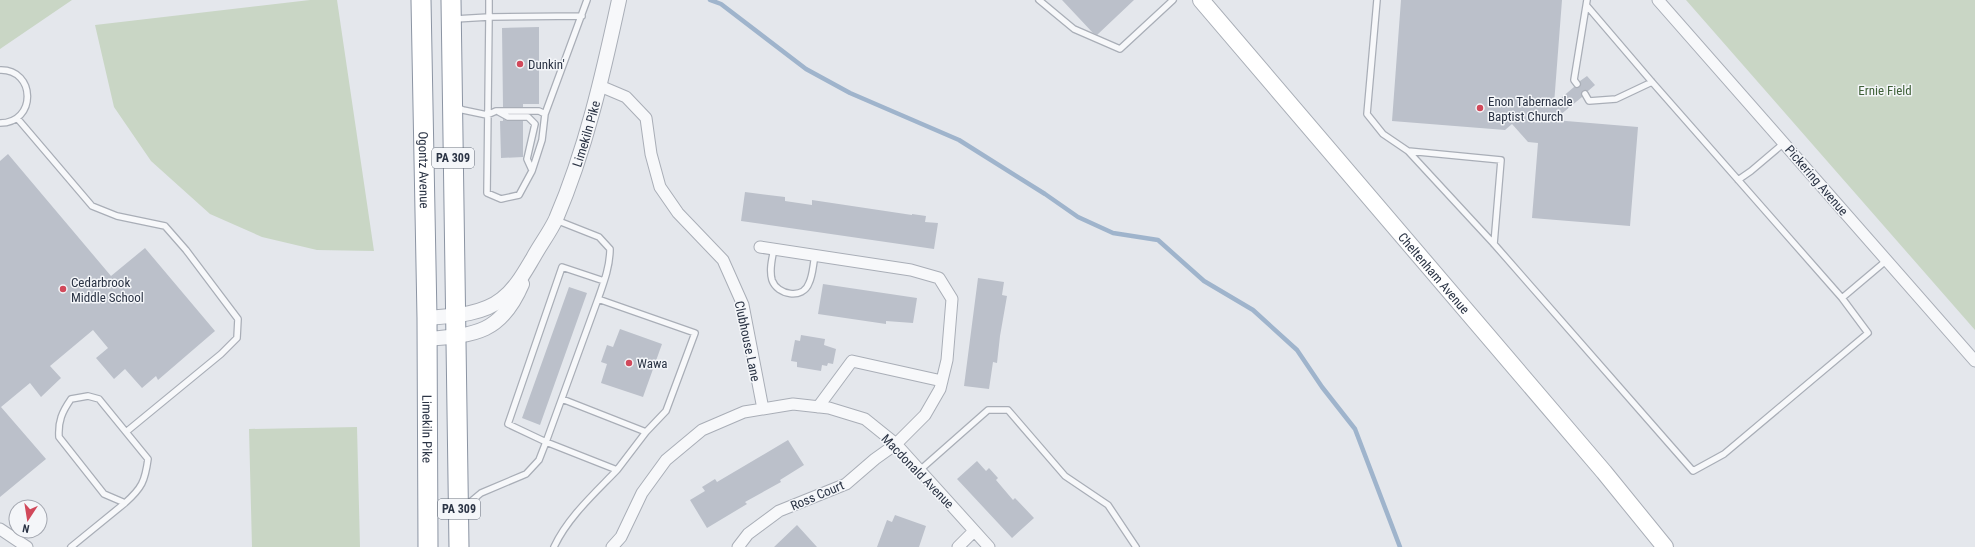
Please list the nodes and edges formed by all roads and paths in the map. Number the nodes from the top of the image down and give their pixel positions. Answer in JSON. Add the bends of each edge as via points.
{"nodes":[{"id":1,"x":420,"y":0,"type":"edge"},
{"id":2,"x":451,"y":0,"type":"edge"},
{"id":3,"x":489,"y":0,"type":"edge"},
{"id":4,"x":587,"y":0,"type":"edge"},
{"id":5,"x":619,"y":0,"type":"edge"},
{"id":6,"x":1039,"y":0,"type":"edge"},
{"id":7,"x":1173,"y":0,"type":"edge"},
{"id":8,"x":1201,"y":0,"type":"edge"},
{"id":9,"x":1378,"y":0,"type":"edge"},
{"id":10,"x":1658,"y":0,"type":"edge"},
{"id":11,"x":1587,"y":3,"type":"edge"},
{"id":12,"x":582,"y":16,"type":"junction"},
{"id":13,"x":489,"y":18,"type":"junction"},
{"id":14,"x":451,"y":19,"type":"junction"},
{"id":15,"x":0,"y":70,"type":"edge"},
{"id":16,"x":1652,"y":82,"type":"junction"},
{"id":17,"x":1577,"y":84,"type":"dead end"},
{"id":18,"x":600,"y":86,"type":"junction"},
{"id":19,"x":1584,"y":94,"type":"dead end"},
{"id":20,"x":452,"y":104,"type":"junction"},
{"id":21,"x":496,"y":111,"type":"junction"},
{"id":22,"x":545,"y":114,"type":"junction"},
{"id":23,"x":487,"y":115,"type":"junction"},
{"id":24,"x":17,"y":118,"type":"junction"},
{"id":25,"x":0,"y":123,"type":"edge"},
{"id":26,"x":1784,"y":143,"type":"junction"},
{"id":27,"x":1408,"y":151,"type":"junction"},
{"id":28,"x":532,"y":171,"type":"junction"},
{"id":29,"x":1738,"y":180,"type":"junction"},
{"id":30,"x":555,"y":220,"type":"junction"},
{"id":31,"x":1494,"y":244,"type":"junction"},
{"id":32,"x":760,"y":247,"type":"dead end"},
{"id":33,"x":774,"y":249,"type":"junction"},
{"id":34,"x":815,"y":256,"type":"junction"},
{"id":35,"x":532,"y":260,"type":"junction"},
{"id":36,"x":1887,"y":260,"type":"junction"},
{"id":37,"x":604,"y":281,"type":"junction"},
{"id":38,"x":1842,"y":298,"type":"junction"},
{"id":39,"x":598,"y":299,"type":"junction"},
{"id":40,"x":456,"y":316,"type":"junction"},
{"id":41,"x":427,"y":318,"type":"junction"},
{"id":42,"x":455,"y":337,"type":"junction"},
{"id":43,"x":427,"y":339,"type":"junction"},
{"id":44,"x":1975,"y":361,"type":"edge"},
{"id":45,"x":942,"y":381,"type":"junction"},
{"id":46,"x":562,"y":399,"type":"junction"},
{"id":47,"x":818,"y":407,"type":"junction"},
{"id":48,"x":763,"y":409,"type":"junction"},
{"id":49,"x":126,"y":432,"type":"junction"},
{"id":50,"x":646,"y":432,"type":"junction"},
{"id":51,"x":546,"y":442,"type":"junction"},
{"id":52,"x":896,"y":444,"type":"junction"},
{"id":53,"x":617,"y":470,"type":"junction"},
{"id":54,"x":920,"y":470,"type":"junction"},
{"id":55,"x":125,"y":503,"type":"junction"},
{"id":56,"x":459,"y":512,"type":"junction"},
{"id":57,"x":0,"y":529,"type":"edge"},
{"id":58,"x":974,"y":531,"type":"junction"},
{"id":59,"x":27,"y":547,"type":"edge"},
{"id":60,"x":71,"y":547,"type":"edge"},
{"id":61,"x":428,"y":547,"type":"edge"},
{"id":62,"x":459,"y":547,"type":"edge"},
{"id":63,"x":554,"y":547,"type":"edge"},
{"id":64,"x":612,"y":547,"type":"edge"},
{"id":65,"x":738,"y":547,"type":"edge"},
{"id":66,"x":958,"y":547,"type":"edge"},
{"id":67,"x":989,"y":547,"type":"edge"},
{"id":68,"x":1136,"y":547,"type":"edge"},
{"id":69,"x":1665,"y":547,"type":"edge"}],
"edges":[{"from":1,"to":41,"type":"highway","name":"Ogontz Avenue","number":"PA 309"},
{"from":2,"to":14,"type":"highway","number":"PA 309"},
{"from":3,"to":13,"type":"lane"},
{"from":4,"to":12,"type":"lane"},
{"from":5,"to":18,"type":"street","name":"Limekiln Pike"},
{"from":6,"to":7,"type":"lane","via":[[1074,29],[1120,49]]},
{"from":8,"to":69,"type":"main road","name":"Cheltenham Avenue","via":[[1599,466]]},
{"from":9,"to":27,"type":"lane","via":[[1368,114],[1383,134]]},
{"from":10,"to":26,"type":"street","name":"Pickering Avenue"},
{"from":11,"to":16,"type":"lane"},
{"from":11,"to":17,"type":"lane","via":[[1574,80]]},
{"from":12,"to":13,"type":"lane"},
{"from":12,"to":22,"type":"lane"},
{"from":13,"to":14,"type":"lane"},
{"from":13,"to":23,"type":"lane"},
{"from":14,"to":20,"type":"highway","number":"PA 309"},
{"from":15,"to":24,"type":"lane","via":[[18,75],[27,90],[26,107]]},
{"from":16,"to":19,"type":"lane","via":[[1616,99],[1589,100]]},
{"from":16,"to":29,"type":"lane"},
{"from":18,"to":30,"type":"street","name":"Limekiln Pike","via":[[580,153]]},
{"from":18,"to":48,"type":"street","name":"Clubhouse Lane","via":[[626,97],[646,118],[651,154],[660,187],[678,213],[723,260],[743,305]]},
{"from":20,"to":23,"type":"lane","via":[[463,110]]},
{"from":20,"to":40,"type":"highway","number":"PA 309"},
{"from":21,"to":22,"type":"lane","via":[[538,111]]},
{"from":21,"to":23,"type":"lane"},
{"from":21,"to":28,"type":"lane","via":[[508,117],[528,118],[534,124],[527,159]]},
{"from":22,"to":28,"type":"lane","via":[[542,140]]},
{"from":23,"to":28,"type":"lane","via":[[486,193],[501,199],[519,195]]},
{"from":24,"to":25,"type":"lane"},
{"from":24,"to":49,"type":"lane","via":[[92,206],[117,216],[165,226],[238,319],[237,338]]},
{"from":26,"to":29,"type":"lane"},
{"from":26,"to":36,"type":"street","name":"Pickering Avenue"},
{"from":27,"to":31,"type":"lane"},
{"from":27,"to":31,"type":"lane","via":[[1501,160]]},
{"from":29,"to":38,"type":"lane"},
{"from":30,"to":35,"type":"street","name":"Limekiln Pike"},
{"from":30,"to":37,"type":"lane","via":[[599,238],[610,249],[610,260]]},
{"from":31,"to":38,"type":"lane","via":[[1694,471],[1724,454],[1868,333]]},
{"from":32,"to":33,"type":"street"},
{"from":33,"to":34,"type":"street"},
{"from":33,"to":34,"type":"lane","via":[[771,278],[778,289],[787,294],[800,292],[809,285]]},
{"from":34,"to":45,"type":"street","name":"Ross Court","via":[[911,270],[939,278],[952,299],[947,360]]},
{"from":35,"to":40,"type":"street","name":"Limekiln Pike","via":[[522,278],[502,300],[489,307]]},
{"from":35,"to":42,"type":"street","name":"Limekiln Pike","via":[[514,303],[506,314],[483,330]]},
{"from":36,"to":38,"type":"lane"},
{"from":36,"to":44,"type":"street","name":"Pickering Avenue"},
{"from":37,"to":39,"type":"lane"},
{"from":37,"to":51,"type":"lane","via":[[562,268],[508,424]]},
{"from":39,"to":46,"type":"lane"},
{"from":39,"to":50,"type":"lane","via":[[695,333],[666,411]]},
{"from":40,"to":41,"type":"street","name":"Limekiln Pike"},
{"from":40,"to":42,"type":"highway","number":"PA 309"},
{"from":41,"to":43,"type":"highway","name":"Ogontz Avenue","number":"PA 309"},
{"from":42,"to":43,"type":"street","name":"Limekiln Pike"},
{"from":42,"to":56,"type":"highway","number":"PA 309"},
{"from":43,"to":61,"type":"highway","name":"Limekiln Pike","number":"PA 309"},
{"from":45,"to":47,"type":"street","via":[[852,361]]},
{"from":45,"to":52,"type":"street","name":"Ross Court","via":[[925,415]]},
{"from":46,"to":50,"type":"lane"},
{"from":46,"to":51,"type":"lane"},
{"from":47,"to":48,"type":"street","name":"Macdonald Avenue","via":[[793,404]]},
{"from":47,"to":52,"type":"street","name":"Macdonald Avenue","via":[[865,419]]},
{"from":48,"to":64,"type":"street","name":"Macdonald Avenue","via":[[744,412],[702,430],[666,460],[642,493],[621,537]]},
{"from":49,"to":55,"type":"lane","via":[[148,459],[145,481],[138,492]]},
{"from":49,"to":55,"type":"lane","via":[[99,399],[88,396],[71,399],[62,412],[58,425],[59,437],[104,494]]},
{"from":50,"to":53,"type":"lane"},
{"from":51,"to":53,"type":"lane"},
{"from":51,"to":56,"type":"lane","via":[[539,460],[526,474],[481,493]]},
{"from":52,"to":54,"type":"street","name":"Macdonald Avenue"},
{"from":52,"to":65,"type":"street","name":"Ross Court","via":[[846,484],[779,511],[748,534]]},
{"from":53,"to":63,"type":"lane","via":[[572,519]]},
{"from":54,"to":58,"type":"street","name":"Macdonald Avenue"},
{"from":54,"to":68,"type":"lane","via":[[988,410],[1008,410],[1065,476],[1108,505]]},
{"from":55,"to":60,"type":"lane"},
{"from":56,"to":62,"type":"highway","number":"PA 309"},
{"from":57,"to":59,"type":"street"},
{"from":58,"to":66,"type":"street"},
{"from":58,"to":67,"type":"street","name":"Macdonald Avenue"}]}
